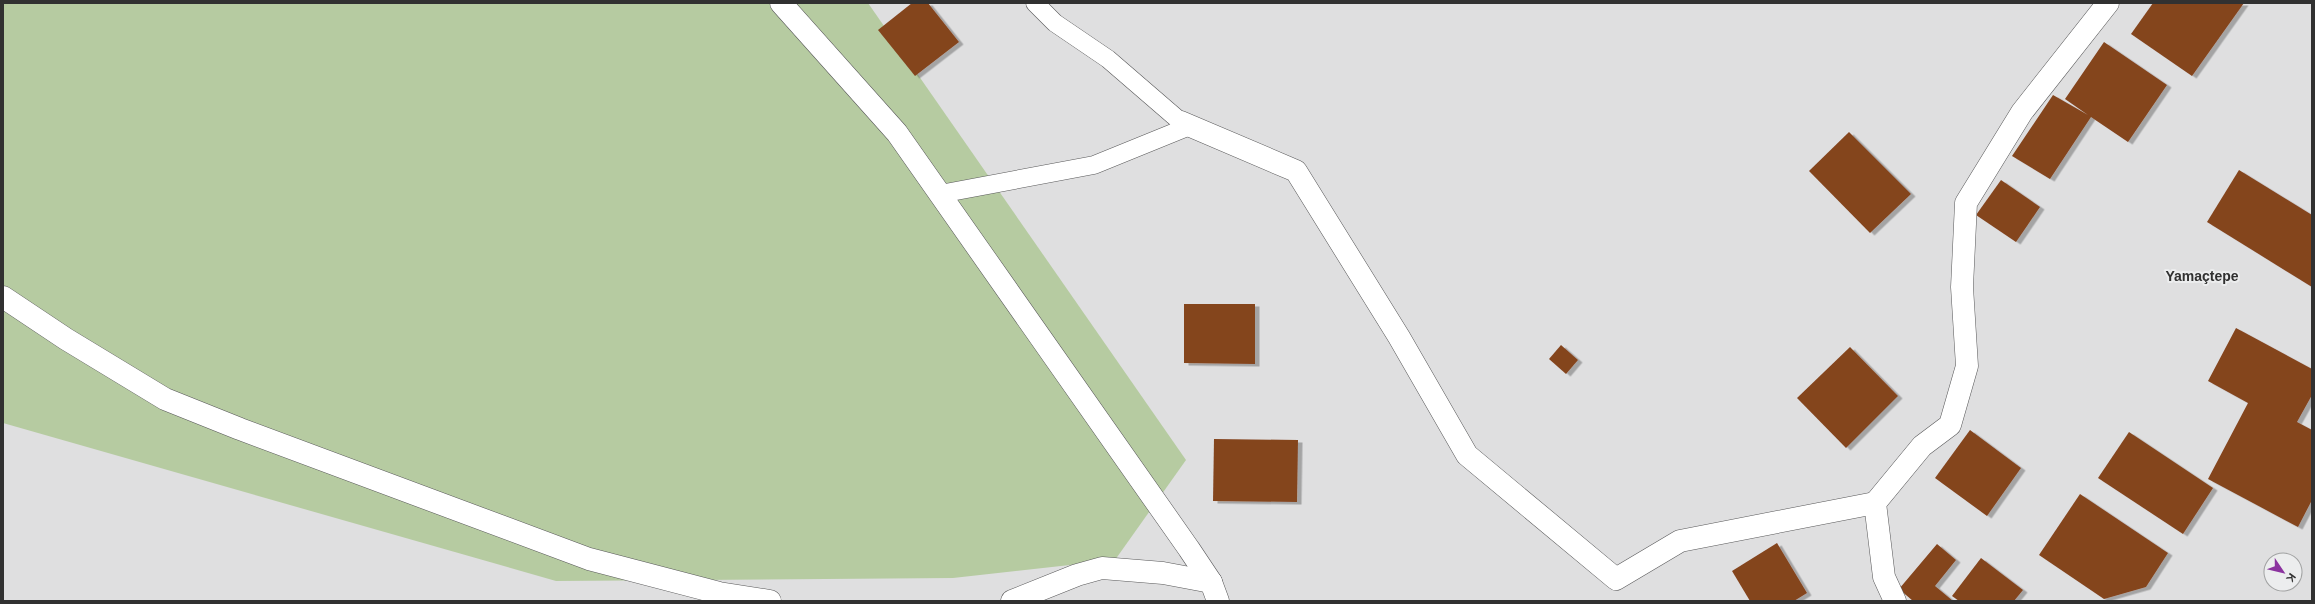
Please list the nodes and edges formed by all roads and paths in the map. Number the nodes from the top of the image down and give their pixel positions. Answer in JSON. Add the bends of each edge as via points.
{"nodes":[{"id":1,"x":781,"y":3,"type":"edge"},
{"id":2,"x":1035,"y":3,"type":"edge"},
{"id":3,"x":2108,"y":3,"type":"edge"},
{"id":4,"x":1185,"y":124,"type":"junction"},
{"id":5,"x":940,"y":194,"type":"junction"},
{"id":6,"x":3,"y":297,"type":"edge"},
{"id":7,"x":1875,"y":504,"type":"junction"},
{"id":8,"x":1215,"y":591,"type":"edge"},
{"id":9,"x":770,"y":601,"type":"edge"},
{"id":10,"x":1012,"y":601,"type":"edge"},
{"id":11,"x":1895,"y":601,"type":"edge"}],
"edges":[{"from":1,"to":5,"type":"street","via":[[897,133]]},
{"from":2,"to":4,"type":"lane","via":[[1055,23],[1108,59]]},
{"from":3,"to":7,"type":"street","via":[[2022,112],[1966,203],[1962,287],[1967,366],[1950,425],[1922,446]]},
{"from":4,"to":5,"type":"lane","via":[[1094,165]]},
{"from":4,"to":7,"type":"street","via":[[1296,171],[1399,337],[1467,455],[1616,579],[1680,541]]},
{"from":5,"to":8,"type":"street"},
{"from":6,"to":9,"type":"street","via":[[165,399],[240,429],[589,559],[719,593]]},
{"from":7,"to":11,"type":"street","via":[[1884,577]]},
{"from":8,"to":10,"type":"street","via":[[1163,573],[1102,568],[1077,575]]}]}
